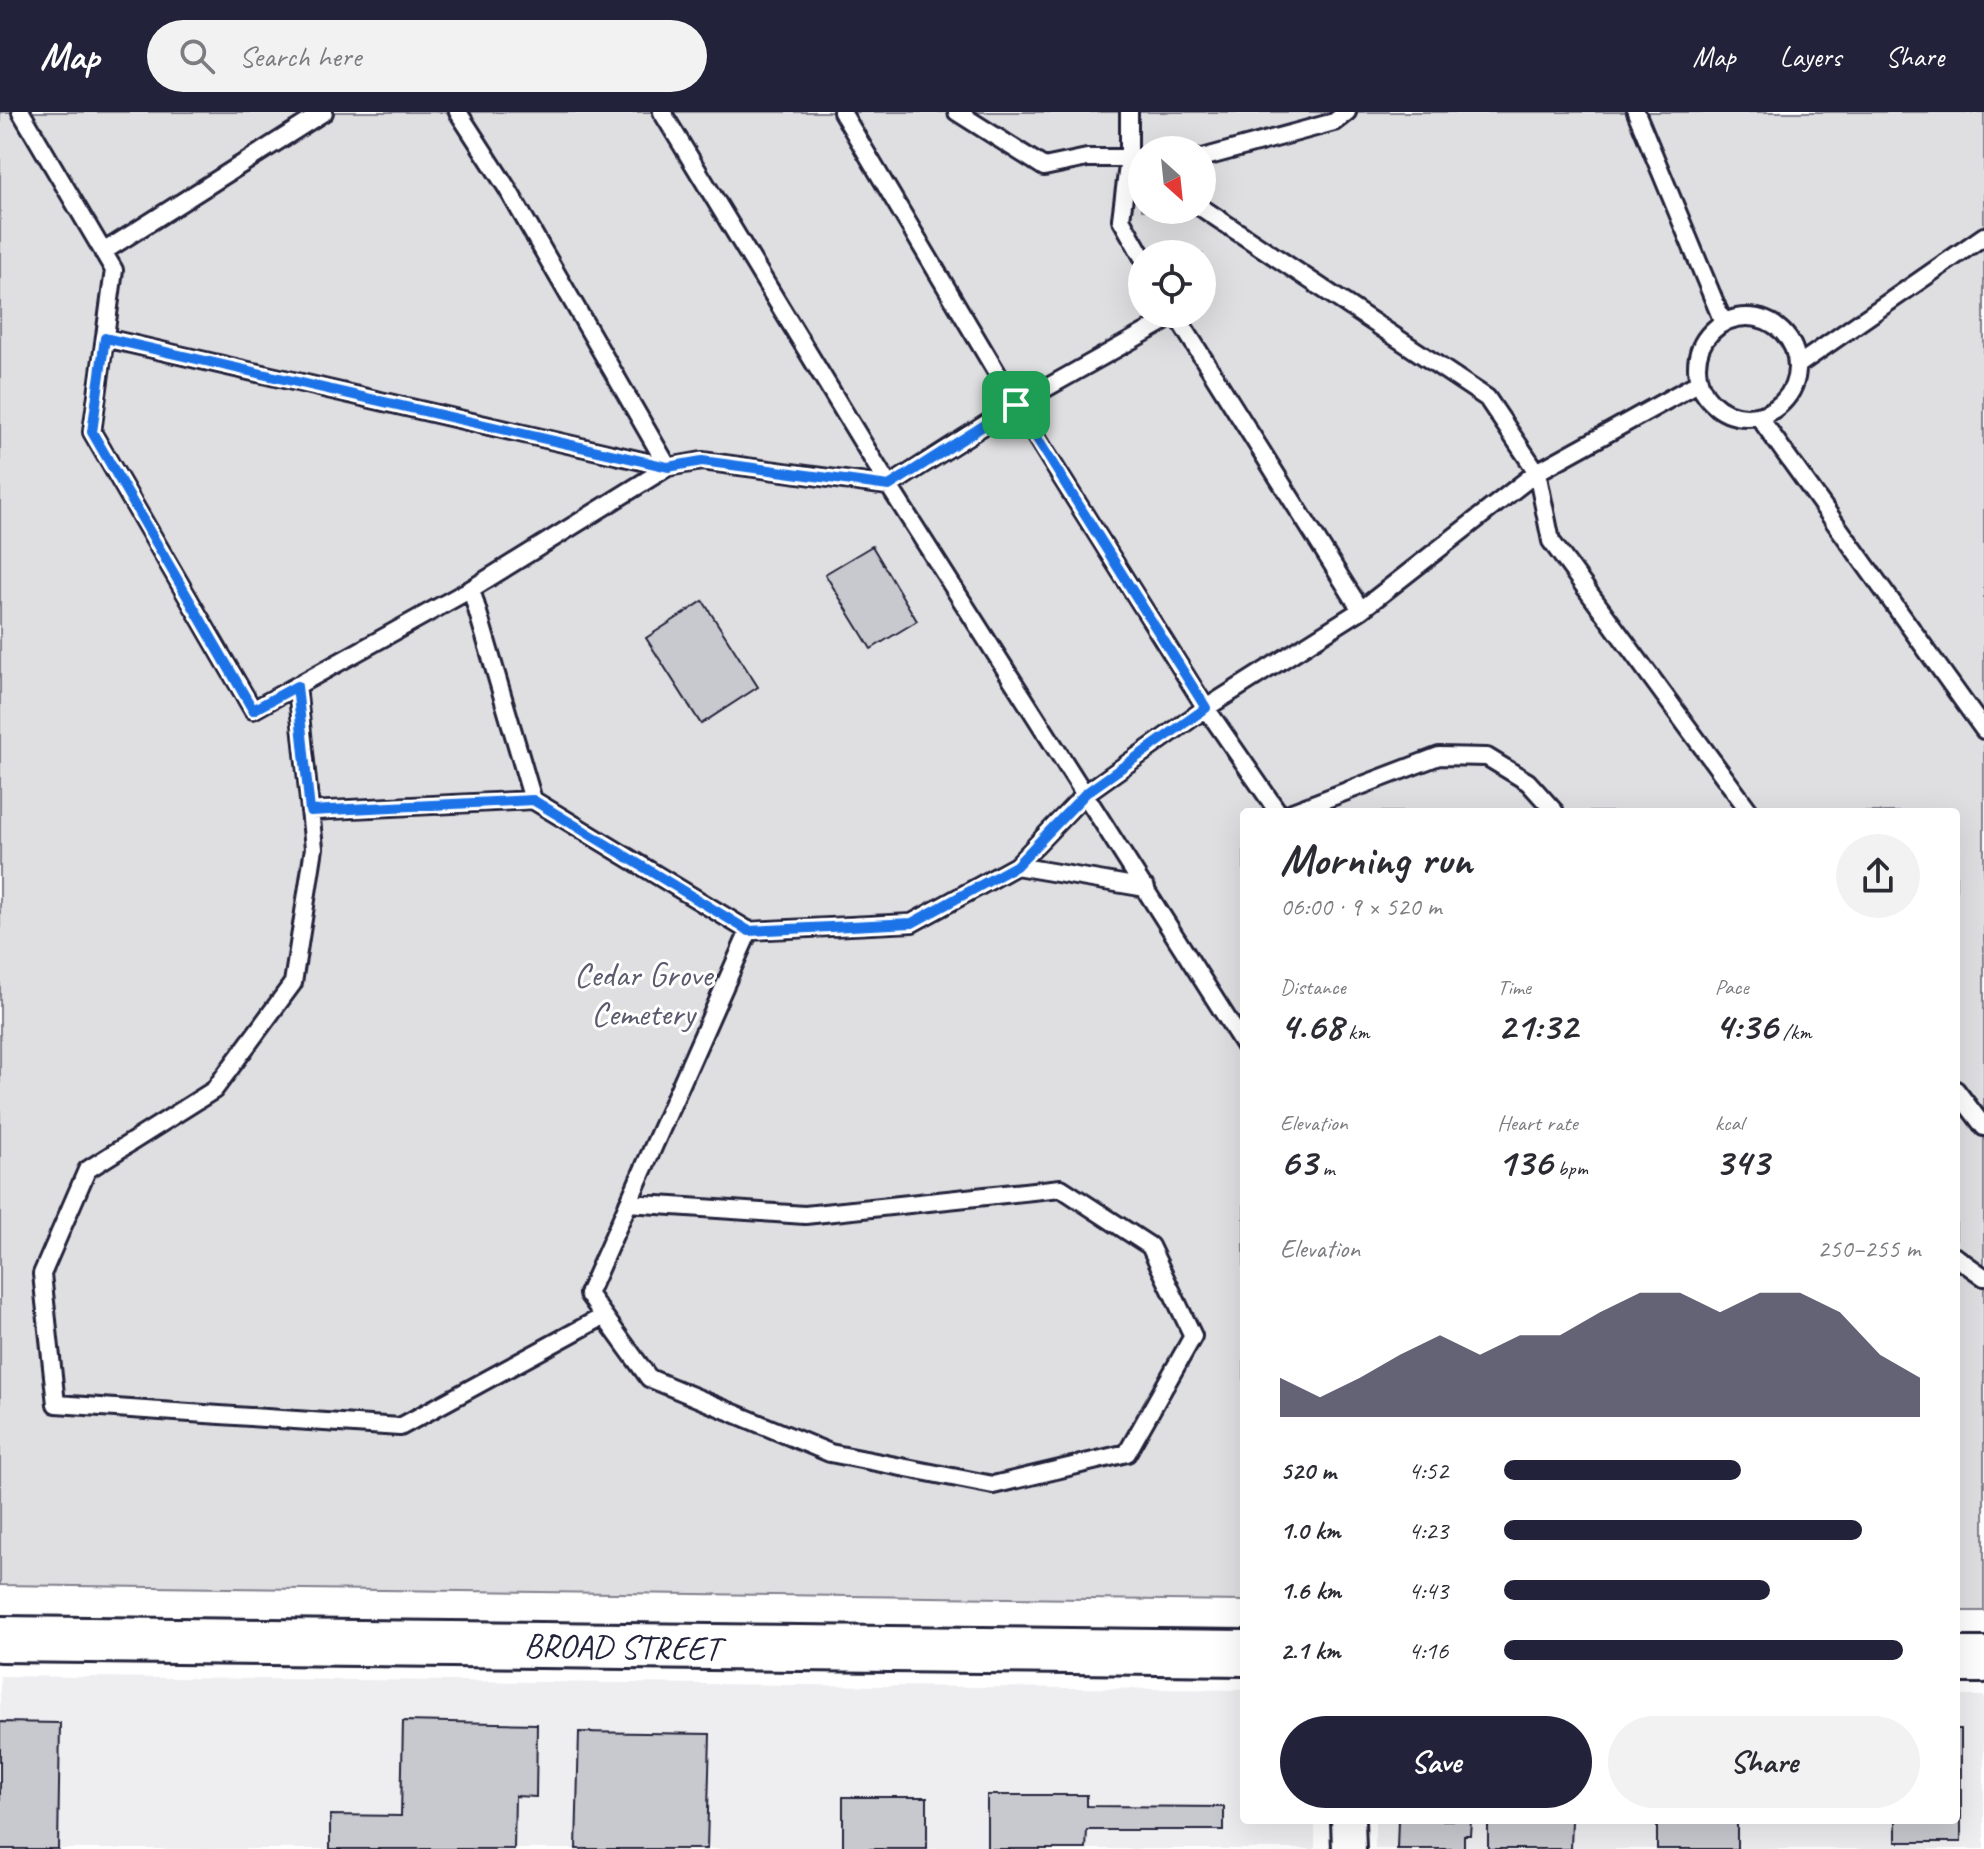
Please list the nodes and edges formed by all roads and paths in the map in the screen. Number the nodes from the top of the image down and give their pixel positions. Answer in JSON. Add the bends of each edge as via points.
{"nodes":[{"id":1,"x":21,"y":112,"type":"edge"},
{"id":2,"x":324,"y":112,"type":"edge"},
{"id":3,"x":458,"y":112,"type":"edge"},
{"id":4,"x":662,"y":112,"type":"edge"},
{"id":5,"x":842,"y":112,"type":"edge"},
{"id":6,"x":957,"y":112,"type":"edge"},
{"id":7,"x":1129,"y":112,"type":"edge"},
{"id":8,"x":1347,"y":112,"type":"edge"},
{"id":9,"x":1636,"y":112,"type":"edge"},
{"id":10,"x":1133,"y":136,"type":"edge"},
{"id":11,"x":1216,"y":154,"type":"edge"},
{"id":12,"x":1128,"y":160,"type":"edge"},
{"id":13,"x":1128,"y":195,"type":"edge"},
{"id":14,"x":1216,"y":217,"type":"edge"},
{"id":15,"x":1984,"y":236,"type":"edge"},
{"id":16,"x":1133,"y":240,"type":"edge"},
{"id":17,"x":103,"y":252,"type":"junction"},
{"id":18,"x":1723,"y":322,"type":"junction"},
{"id":19,"x":1151,"y":328,"type":"edge"},
{"id":20,"x":1184,"y":328,"type":"edge"},
{"id":21,"x":105,"y":338,"type":"junction"},
{"id":22,"x":1798,"y":365,"type":"junction"},
{"id":23,"x":1698,"y":383,"type":"junction"},
{"id":24,"x":1016,"y":405,"type":"junction"},
{"id":25,"x":1759,"y":417,"type":"junction"},
{"id":26,"x":668,"y":467,"type":"junction"},
{"id":27,"x":1537,"y":472,"type":"junction"},
{"id":28,"x":889,"y":486,"type":"junction"},
{"id":29,"x":471,"y":589,"type":"junction"},
{"id":30,"x":1361,"y":610,"type":"junction"},
{"id":31,"x":297,"y":686,"type":"junction"},
{"id":32,"x":1206,"y":708,"type":"junction"},
{"id":33,"x":1984,"y":730,"type":"edge"},
{"id":34,"x":1086,"y":793,"type":"junction"},
{"id":35,"x":533,"y":800,"type":"junction"},
{"id":36,"x":1275,"y":808,"type":"edge"},
{"id":37,"x":1302,"y":808,"type":"edge"},
{"id":38,"x":1551,"y":808,"type":"edge"},
{"id":39,"x":1747,"y":808,"type":"edge"},
{"id":40,"x":310,"y":811,"type":"junction"},
{"id":41,"x":1016,"y":866,"type":"junction"},
{"id":42,"x":1146,"y":888,"type":"junction"},
{"id":43,"x":749,"y":931,"type":"junction"},
{"id":44,"x":1240,"y":1039,"type":"edge"},
{"id":45,"x":1960,"y":1095,"type":"edge"},
{"id":46,"x":1984,"y":1127,"type":"edge"},
{"id":47,"x":628,"y":1203,"type":"junction"},
{"id":48,"x":1960,"y":1260,"type":"edge"},
{"id":49,"x":1984,"y":1277,"type":"edge"},
{"id":50,"x":604,"y":1316,"type":"junction"},
{"id":51,"x":0,"y":1639,"type":"edge"},
{"id":52,"x":1240,"y":1653,"type":"edge"},
{"id":53,"x":1960,"y":1660,"type":"edge"},
{"id":54,"x":1984,"y":1660,"type":"edge"},
{"id":55,"x":1348,"y":1824,"type":"edge"},
{"id":56,"x":1349,"y":1849,"type":"edge"}],
"edges":[{"from":1,"to":17,"type":"lane"},
{"from":2,"to":17,"type":"lane"},
{"from":3,"to":26,"type":"lane"},
{"from":4,"to":28,"type":"lane"},
{"from":5,"to":24,"type":"lane"},
{"from":6,"to":12,"type":"lane","via":[[1044,167],[1087,158]]},
{"from":7,"to":10,"type":"lane"},
{"from":8,"to":11,"type":"lane","via":[[1334,122]]},
{"from":9,"to":18,"type":"lane"},
{"from":13,"to":16,"type":"lane","via":[[1121,219]]},
{"from":14,"to":27,"type":"lane","via":[[1487,398]]},
{"from":15,"to":22,"type":"lane"},
{"from":17,"to":21,"type":"lane","via":[[114,270]]},
{"from":18,"to":22,"type":"lane","via":[[1756,317],[1772,323],[1786,334]]},
{"from":18,"to":23,"type":"lane","via":[[1697,355]]},
{"from":19,"to":24,"type":"lane"},
{"from":20,"to":30,"type":"lane"},
{"from":21,"to":26,"type":"lane"},
{"from":21,"to":31,"type":"lane","via":[[92,432],[253,710]]},
{"from":22,"to":25,"type":"lane","via":[[1787,397]]},
{"from":23,"to":25,"type":"lane","via":[[1716,408],[1729,415]]},
{"from":23,"to":27,"type":"lane"},
{"from":24,"to":28,"type":"lane"},
{"from":24,"to":32,"type":"lane"},
{"from":25,"to":33,"type":"lane"},
{"from":26,"to":28,"type":"lane","via":[[702,461]]},
{"from":26,"to":29,"type":"lane"},
{"from":27,"to":30,"type":"lane"},
{"from":27,"to":39,"type":"lane","via":[[1551,541]]},
{"from":28,"to":34,"type":"lane"},
{"from":29,"to":31,"type":"lane"},
{"from":29,"to":35,"type":"lane"},
{"from":30,"to":32,"type":"lane"},
{"from":31,"to":40,"type":"lane"},
{"from":32,"to":34,"type":"lane"},
{"from":32,"to":36,"type":"lane"},
{"from":34,"to":41,"type":"lane"},
{"from":34,"to":42,"type":"lane"},
{"from":35,"to":40,"type":"lane"},
{"from":35,"to":43,"type":"lane"},
{"from":37,"to":38,"type":"lane","via":[[1439,756],[1487,757],[1528,782]]},
{"from":40,"to":50,"type":"lane","via":[[314,848],[293,983],[214,1090],[87,1170],[42,1274],[56,1404],[400,1427]]},
{"from":41,"to":42,"type":"lane"},
{"from":41,"to":43,"type":"lane","via":[[912,923]]},
{"from":42,"to":44,"type":"lane"},
{"from":43,"to":47,"type":"lane"},
{"from":45,"to":46,"type":"lane"},
{"from":47,"to":50,"type":"lane","via":[[588,1294]]},
{"from":47,"to":50,"type":"lane","via":[[805,1215],[1061,1188],[1150,1246],[1193,1336],[1127,1453],[993,1485],[830,1453],[649,1378]]},
{"from":48,"to":49,"type":"lane"},
{"from":51,"to":52,"type":"main road","name":"BROAD STREET"},
{"from":53,"to":54,"type":"main road"},
{"from":55,"to":56,"type":"street"}]}
